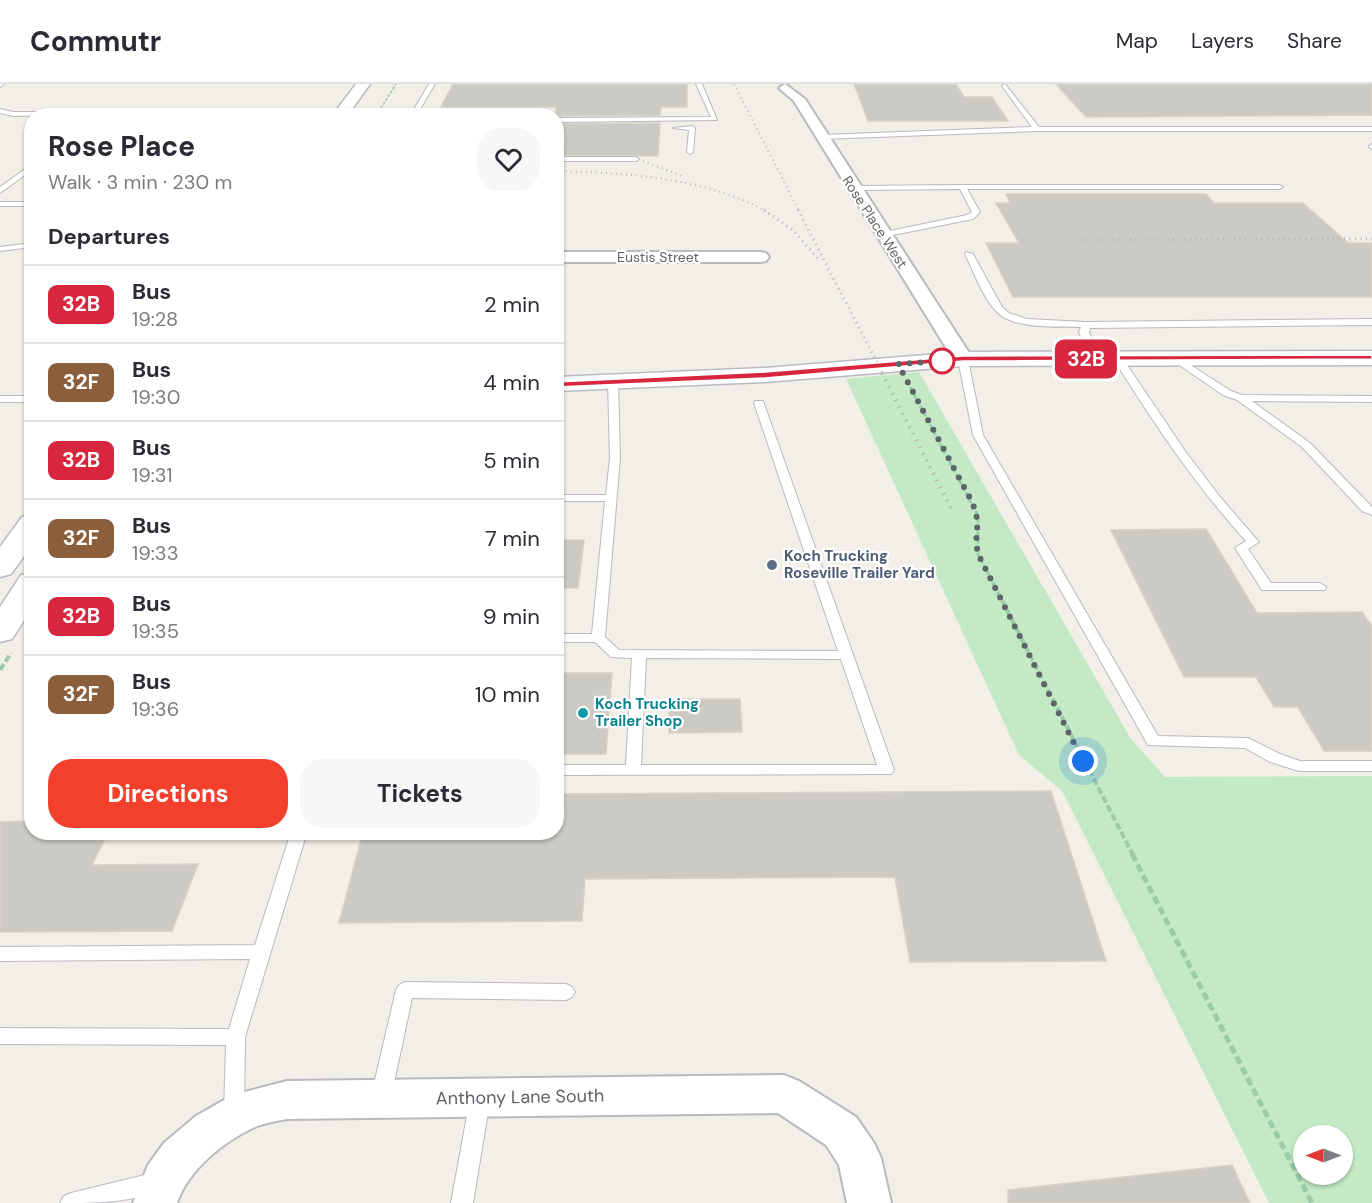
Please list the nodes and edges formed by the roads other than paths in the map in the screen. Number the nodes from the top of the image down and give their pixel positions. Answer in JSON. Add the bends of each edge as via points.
{"nodes":[{"id":1,"x":363,"y":84,"type":"edge"},
{"id":2,"x":432,"y":84,"type":"edge"},
{"id":3,"x":699,"y":84,"type":"edge"},
{"id":4,"x":787,"y":86,"type":"edge"},
{"id":5,"x":1005,"y":86,"type":"dead end"},
{"id":6,"x":345,"y":108,"type":"edge"},
{"id":7,"x":418,"y":108,"type":"edge"},
{"id":8,"x":0,"y":111,"type":"edge"},
{"id":9,"x":24,"y":114,"type":"edge"},
{"id":10,"x":564,"y":120,"type":"edge"},
{"id":11,"x":632,"y":120,"type":"junction"},
{"id":12,"x":631,"y":129,"type":"dead end"},
{"id":13,"x":669,"y":129,"type":"dead end"},
{"id":14,"x":1037,"y":129,"type":"junction"},
{"id":15,"x":1372,"y":129,"type":"edge"},
{"id":16,"x":822,"y":137,"type":"junction"},
{"id":17,"x":690,"y":152,"type":"dead end"},
{"id":18,"x":564,"y":159,"type":"edge"},
{"id":19,"x":636,"y":159,"type":"dead end"},
{"id":20,"x":24,"y":172,"type":"edge"},
{"id":21,"x":1279,"y":186,"type":"dead end"},
{"id":22,"x":962,"y":187,"type":"junction"},
{"id":23,"x":854,"y":189,"type":"junction"},
{"id":24,"x":0,"y":191,"type":"edge"},
{"id":25,"x":0,"y":204,"type":"edge"},
{"id":26,"x":24,"y":204,"type":"edge"},
{"id":27,"x":883,"y":235,"type":"junction"},
{"id":28,"x":24,"y":246,"type":"edge"},
{"id":29,"x":0,"y":249,"type":"edge"},
{"id":30,"x":969,"y":254,"type":"dead end"},
{"id":31,"x":564,"y":257,"type":"edge"},
{"id":32,"x":760,"y":257,"type":"dead end"},
{"id":33,"x":1372,"y":322,"type":"edge"},
{"id":34,"x":1086,"y":325,"type":"junction"},
{"id":35,"x":1108,"y":358,"type":"junction"},
{"id":36,"x":1175,"y":358,"type":"junction"},
{"id":37,"x":1372,"y":358,"type":"edge"},
{"id":38,"x":963,"y":359,"type":"junction"},
{"id":39,"x":613,"y":382,"type":"junction"},
{"id":40,"x":564,"y":384,"type":"edge"},
{"id":41,"x":1241,"y":398,"type":"junction"},
{"id":42,"x":0,"y":399,"type":"edge"},
{"id":43,"x":24,"y":399,"type":"edge"},
{"id":44,"x":1372,"y":399,"type":"edge"},
{"id":45,"x":759,"y":403,"type":"dead end"},
{"id":46,"x":564,"y":498,"type":"edge"},
{"id":47,"x":611,"y":498,"type":"junction"},
{"id":48,"x":1372,"y":511,"type":"edge"},
{"id":49,"x":20,"y":538,"type":"edge"},
{"id":50,"x":0,"y":568,"type":"edge"},
{"id":51,"x":1320,"y":587,"type":"dead end"},
{"id":52,"x":24,"y":594,"type":"edge"},
{"id":53,"x":0,"y":632,"type":"edge"},
{"id":54,"x":564,"y":638,"type":"edge"},
{"id":55,"x":598,"y":638,"type":"junction"},
{"id":56,"x":639,"y":654,"type":"junction"},
{"id":57,"x":846,"y":655,"type":"junction"},
{"id":58,"x":1372,"y":766,"type":"edge"},
{"id":59,"x":564,"y":770,"type":"edge"},
{"id":60,"x":633,"y":770,"type":"junction"},
{"id":61,"x":297,"y":840,"type":"edge"},
{"id":62,"x":261,"y":952,"type":"junction"},
{"id":63,"x":0,"y":954,"type":"edge"},
{"id":64,"x":566,"y":992,"type":"dead end"},
{"id":65,"x":0,"y":1036,"type":"edge"},
{"id":66,"x":236,"y":1037,"type":"junction"},
{"id":67,"x":480,"y":1098,"type":"junction"},
{"id":68,"x":381,"y":1099,"type":"junction"},
{"id":69,"x":233,"y":1117,"type":"junction"},
{"id":70,"x":159,"y":1192,"type":"edge"},
{"id":71,"x":71,"y":1203,"type":"edge"},
{"id":72,"x":462,"y":1203,"type":"edge"},
{"id":73,"x":869,"y":1203,"type":"edge"}],
"edges":[{"from":1,"to":6,"type":"street"},
{"from":2,"to":7,"type":"lane"},
{"from":3,"to":11,"type":"lane","via":[[715,119]]},
{"from":4,"to":16,"type":"street","name":"Rose Place West"},
{"from":5,"to":14,"type":"lane"},
{"from":8,"to":9,"type":"lane"},
{"from":10,"to":11,"type":"lane"},
{"from":11,"to":12,"type":"lane"},
{"from":13,"to":17,"type":"lane","via":[[692,128]]},
{"from":14,"to":15,"type":"lane"},
{"from":14,"to":16,"type":"lane"},
{"from":16,"to":23,"type":"street","name":"Rose Place West"},
{"from":18,"to":19,"type":"lane"},
{"from":20,"to":24,"type":"lane"},
{"from":21,"to":22,"type":"lane"},
{"from":22,"to":23,"type":"lane"},
{"from":22,"to":27,"type":"lane","via":[[976,212],[970,217]]},
{"from":23,"to":27,"type":"street","name":"Rose Place West"},
{"from":25,"to":26,"type":"lane"},
{"from":27,"to":38,"type":"street","name":"Rose Place West"},
{"from":28,"to":29,"type":"lane"},
{"from":30,"to":34,"type":"lane","via":[[1000,309],[1009,317],[1027,322]]},
{"from":31,"to":32,"type":"street","name":"Eustis Street"},
{"from":33,"to":34,"type":"lane"},
{"from":34,"to":35,"type":"lane","via":[[1084,333]]},
{"from":35,"to":36,"type":"street"},
{"from":35,"to":38,"type":"street"},
{"from":35,"to":51,"type":"lane","via":[[1221,509],[1253,542],[1241,548],[1267,587]]},
{"from":36,"to":37,"type":"street"},
{"from":36,"to":41,"type":"lane"},
{"from":38,"to":39,"type":"street"},
{"from":38,"to":58,"type":"lane","via":[[978,435],[1154,741],[1248,743],[1299,766]]},
{"from":39,"to":40,"type":"street"},
{"from":39,"to":47,"type":"lane","via":[[615,458]]},
{"from":41,"to":44,"type":"lane"},
{"from":41,"to":48,"type":"lane","via":[[1306,445]]},
{"from":42,"to":43,"type":"lane"},
{"from":45,"to":57,"type":"lane"},
{"from":46,"to":47,"type":"lane"},
{"from":47,"to":55,"type":"lane"},
{"from":49,"to":50,"type":"street"},
{"from":52,"to":53,"type":"street"},
{"from":54,"to":55,"type":"lane"},
{"from":55,"to":56,"type":"lane","via":[[616,654]]},
{"from":56,"to":57,"type":"lane"},
{"from":56,"to":60,"type":"lane"},
{"from":57,"to":60,"type":"lane","via":[[886,770]]},
{"from":59,"to":60,"type":"lane"},
{"from":61,"to":62,"type":"lane"},
{"from":62,"to":63,"type":"lane"},
{"from":62,"to":66,"type":"lane"},
{"from":64,"to":68,"type":"lane","via":[[405,990]]},
{"from":65,"to":66,"type":"lane"},
{"from":66,"to":69,"type":"lane"},
{"from":67,"to":68,"type":"street","name":"Anthony Lane South"},
{"from":67,"to":72,"type":"lane"},
{"from":67,"to":73,"type":"street","name":"Anthony Lane South","via":[[784,1094],[841,1131],[859,1158]]},
{"from":68,"to":69,"type":"street","name":"Anthony Lane South","via":[[287,1100],[248,1109]]},
{"from":69,"to":70,"type":"street","name":"Anthony Lane South","via":[[178,1158]]},
{"from":70,"to":71,"type":"lane"}]}
